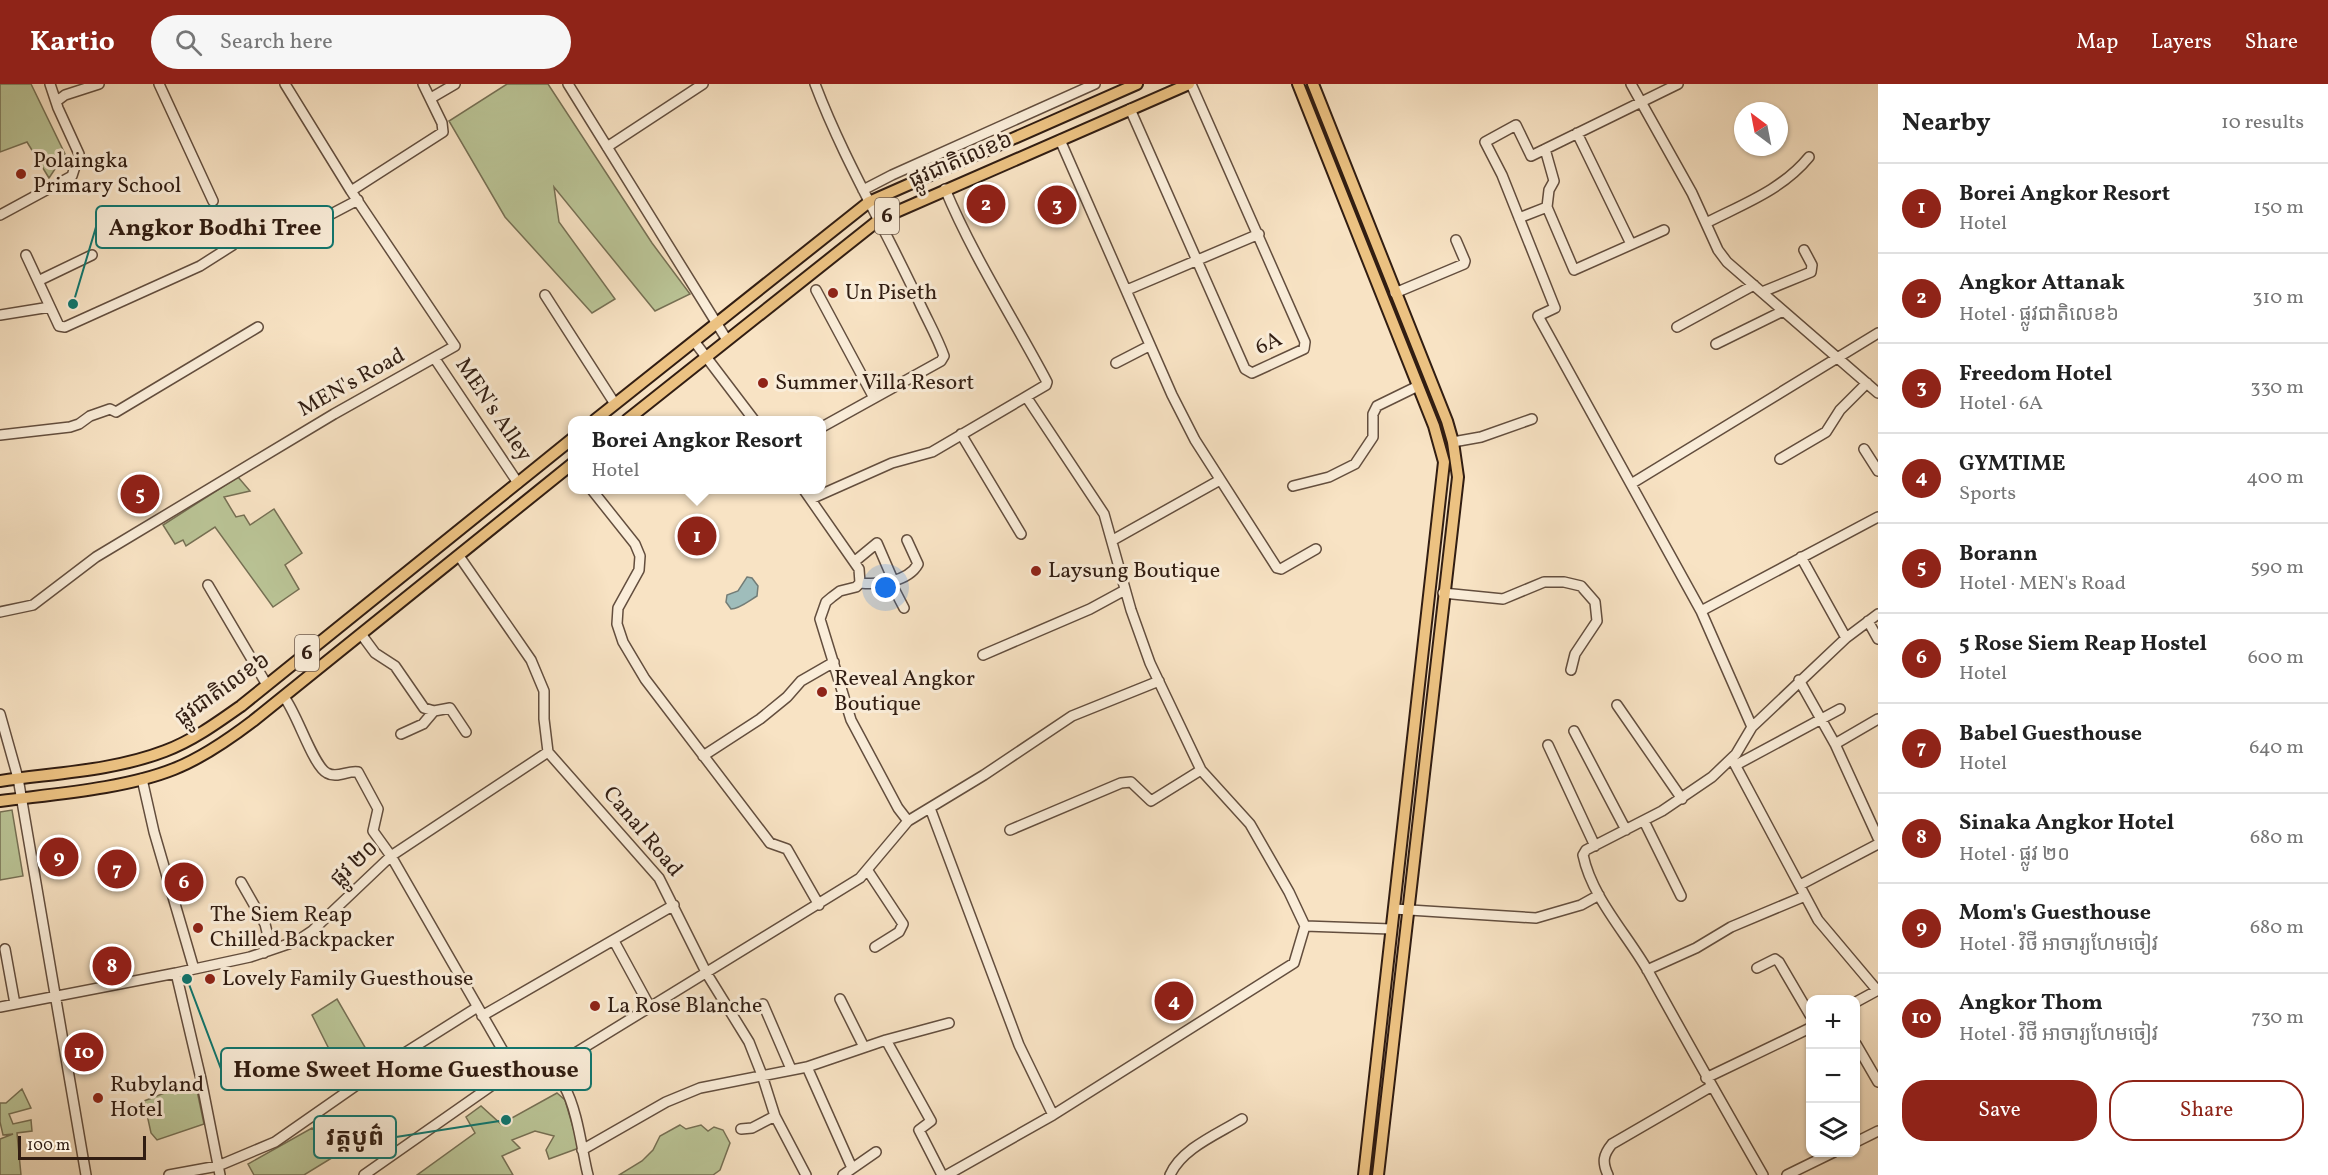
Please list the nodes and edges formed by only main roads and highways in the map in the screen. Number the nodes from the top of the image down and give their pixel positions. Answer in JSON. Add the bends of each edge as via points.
{"nodes":[{"id":1,"x":1137,"y":84,"type":"edge"},
{"id":2,"x":1190,"y":84,"type":"edge"},
{"id":3,"x":1298,"y":84,"type":"edge"},
{"id":4,"x":1313,"y":84,"type":"edge"},
{"id":5,"x":600,"y":416,"type":"edge"},
{"id":6,"x":632,"y":416,"type":"edge"},
{"id":7,"x":568,"y":443,"type":"edge"},
{"id":8,"x":568,"y":468,"type":"edge"},
{"id":9,"x":0,"y":781,"type":"edge"},
{"id":10,"x":0,"y":801,"type":"edge"},
{"id":11,"x":1364,"y":1175,"type":"edge"},
{"id":12,"x":1378,"y":1175,"type":"edge"}],
"edges":[{"from":1,"to":5,"type":"main road","name":"ផ្លូវជាតិលេខ៦","number":"6","via":[[869,202]]},
{"from":2,"to":6,"type":"main road","name":"ផ្លូវជាតិលេខ៦","number":"6","via":[[880,219]]},
{"from":3,"to":11,"type":"main road","via":[[1418,386],[1444,462]]},
{"from":4,"to":12,"type":"main road","via":[[1453,442],[1458,477]]},
{"from":7,"to":9,"type":"main road","name":"ផ្លូវជាតិលេខ៦","number":"6","via":[[220,721],[166,751],[128,762]]},
{"from":8,"to":10,"type":"main road","name":"ផ្លូវជាតិលេខ៦","number":"6","via":[[213,749],[173,770],[142,779]]}]}
